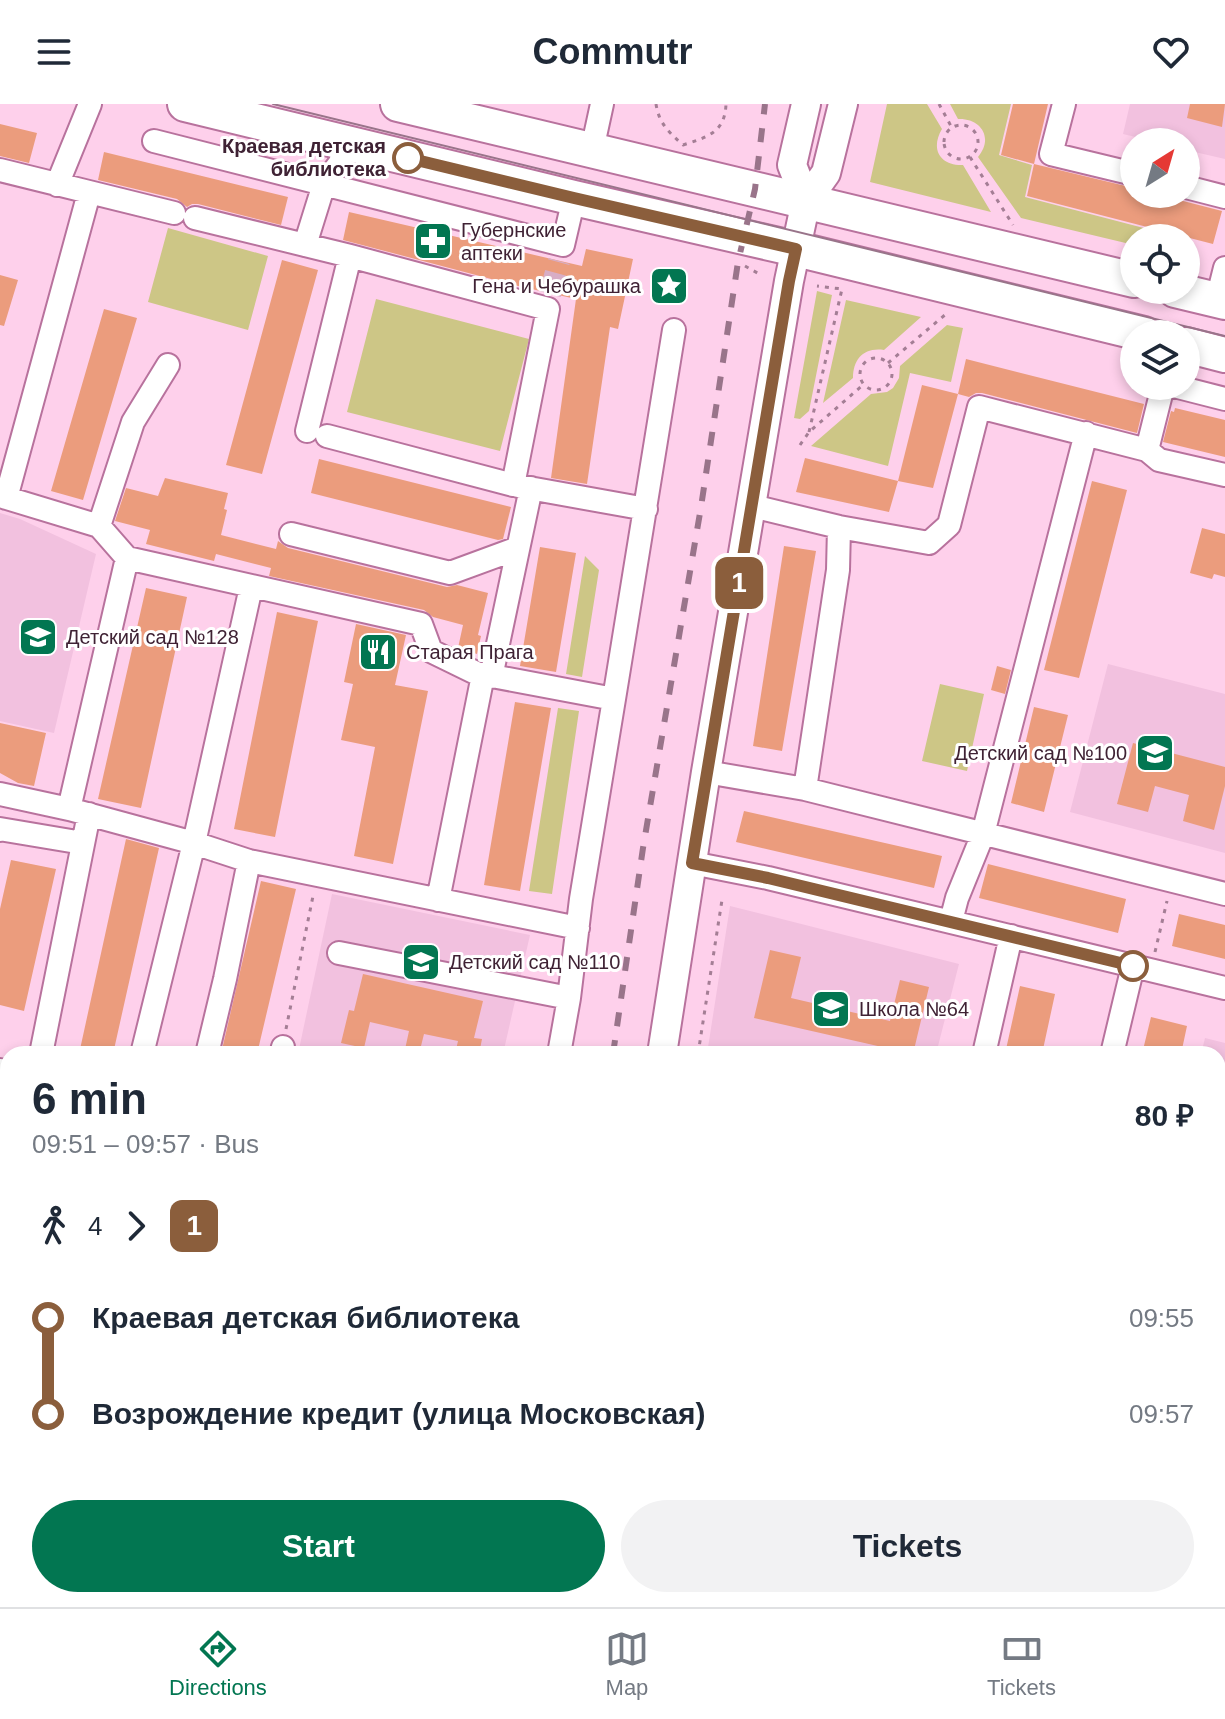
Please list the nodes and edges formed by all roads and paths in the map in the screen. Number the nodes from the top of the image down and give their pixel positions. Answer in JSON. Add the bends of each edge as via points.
{"nodes":[{"id":1,"x":90,"y":104,"type":"edge"},
{"id":2,"x":185,"y":104,"type":"edge"},
{"id":3,"x":398,"y":104,"type":"edge"},
{"id":4,"x":602,"y":104,"type":"edge"},
{"id":5,"x":656,"y":104,"type":"edge"},
{"id":6,"x":726,"y":104,"type":"edge"},
{"id":7,"x":806,"y":104,"type":"edge"},
{"id":8,"x":843,"y":104,"type":"edge"},
{"id":9,"x":939,"y":104,"type":"edge"},
{"id":10,"x":1064,"y":104,"type":"edge"},
{"id":11,"x":952,"y":128,"type":"junction"},
{"id":12,"x":154,"y":141,"type":"dead end"},
{"id":13,"x":346,"y":142,"type":"junction"},
{"id":14,"x":592,"y":150,"type":"junction"},
{"id":15,"x":970,"y":157,"type":"junction"},
{"id":16,"x":0,"y":170,"type":"edge"},
{"id":17,"x":1120,"y":171,"type":"edge"},
{"id":18,"x":324,"y":184,"type":"junction"},
{"id":19,"x":57,"y":185,"type":"junction"},
{"id":20,"x":1200,"y":191,"type":"edge"},
{"id":21,"x":89,"y":193,"type":"junction"},
{"id":22,"x":1225,"y":197,"type":"edge"},
{"id":23,"x":574,"y":198,"type":"junction"},
{"id":24,"x":806,"y":201,"type":"junction"},
{"id":25,"x":1014,"y":227,"type":"dead end"},
{"id":26,"x":305,"y":245,"type":"junction"},
{"id":27,"x":796,"y":249,"type":"junction"},
{"id":28,"x":350,"y":256,"type":"junction"},
{"id":29,"x":738,"y":262,"type":"dead end"},
{"id":30,"x":761,"y":275,"type":"dead end"},
{"id":31,"x":1120,"y":277,"type":"edge"},
{"id":32,"x":817,"y":286,"type":"dead end"},
{"id":33,"x":1200,"y":290,"type":"edge"},
{"id":34,"x":1222,"y":290,"type":"edge"},
{"id":35,"x":947,"y":314,"type":"dead end"},
{"id":36,"x":1120,"y":328,"type":"edge"},
{"id":37,"x":674,"y":330,"type":"dead end"},
{"id":38,"x":1200,"y":349,"type":"edge"},
{"id":39,"x":1225,"y":355,"type":"edge"},
{"id":40,"x":888,"y":363,"type":"junction"},
{"id":41,"x":168,"y":365,"type":"dead end"},
{"id":42,"x":864,"y":384,"type":"junction"},
{"id":43,"x":1200,"y":393,"type":"edge"},
{"id":44,"x":1225,"y":399,"type":"edge"},
{"id":45,"x":1160,"y":400,"type":"edge"},
{"id":46,"x":809,"y":432,"type":"junction"},
{"id":47,"x":1086,"y":433,"type":"junction"},
{"id":48,"x":800,"y":445,"type":"dead end"},
{"id":49,"x":1147,"y":450,"type":"junction"},
{"id":50,"x":1225,"y":475,"type":"edge"},
{"id":51,"x":522,"y":487,"type":"junction"},
{"id":52,"x":3,"y":497,"type":"edge"},
{"id":53,"x":752,"y":506,"type":"junction"},
{"id":54,"x":646,"y":509,"type":"junction"},
{"id":55,"x":99,"y":526,"type":"junction"},
{"id":56,"x":839,"y":527,"type":"junction"},
{"id":57,"x":291,"y":534,"type":"dead end"},
{"id":58,"x":518,"y":548,"type":"junction"},
{"id":59,"x":127,"y":558,"type":"junction"},
{"id":60,"x":251,"y":587,"type":"junction"},
{"id":61,"x":487,"y":676,"type":"junction"},
{"id":62,"x":614,"y":699,"type":"junction"},
{"id":63,"x":706,"y":772,"type":"junction"},
{"id":64,"x":805,"y":789,"type":"junction"},
{"id":65,"x":0,"y":794,"type":"edge"},
{"id":66,"x":79,"y":812,"type":"junction"},
{"id":67,"x":0,"y":830,"type":"edge"},
{"id":68,"x":983,"y":834,"type":"junction"},
{"id":69,"x":83,"y":843,"type":"junction"},
{"id":70,"x":194,"y":843,"type":"junction"},
{"id":71,"x":249,"y":861,"type":"junction"},
{"id":72,"x":692,"y":863,"type":"junction"},
{"id":73,"x":317,"y":876,"type":"junction"},
{"id":74,"x":1172,"y":882,"type":"junction"},
{"id":75,"x":1225,"y":894,"type":"edge"},
{"id":76,"x":438,"y":900,"type":"junction"},
{"id":77,"x":722,"y":900,"type":"dead end"},
{"id":78,"x":951,"y":921,"type":"junction"},
{"id":79,"x":578,"y":928,"type":"junction"},
{"id":80,"x":1011,"y":936,"type":"junction"},
{"id":81,"x":339,"y":953,"type":"dead end"},
{"id":82,"x":1142,"y":968,"type":"junction"},
{"id":83,"x":1225,"y":988,"type":"edge"},
{"id":84,"x":569,"y":998,"type":"junction"},
{"id":85,"x":43,"y":1046,"type":"edge"},
{"id":86,"x":144,"y":1046,"type":"edge"},
{"id":87,"x":209,"y":1046,"type":"edge"},
{"id":88,"x":283,"y":1046,"type":"edge"},
{"id":89,"x":560,"y":1046,"type":"edge"},
{"id":90,"x":663,"y":1046,"type":"edge"},
{"id":91,"x":699,"y":1046,"type":"edge"},
{"id":92,"x":986,"y":1046,"type":"edge"},
{"id":93,"x":1115,"y":1046,"type":"edge"}],
"edges":[{"from":1,"to":19,"type":"street"},
{"from":2,"to":13,"type":"highway"},
{"from":3,"to":14,"type":"highway"},
{"from":4,"to":14,"type":"street"},
{"from":5,"to":6,"type":"path","via":[[664,127],[683,145],[717,130]]},
{"from":7,"to":24,"type":"main road","via":[[792,165]]},
{"from":8,"to":24,"type":"main road","via":[[826,173]]},
{"from":9,"to":11,"type":"path"},
{"from":10,"to":17,"type":"street","via":[[1051,154]]},
{"from":11,"to":15,"type":"path","via":[[965,126],[975,134],[977,146]]},
{"from":11,"to":15,"type":"path","via":[[945,138],[947,151],[957,159]]},
{"from":12,"to":18,"type":"street"},
{"from":13,"to":18,"type":"street","via":[[340,163]]},
{"from":13,"to":23,"type":"highway"},
{"from":14,"to":24,"type":"highway"},
{"from":15,"to":25,"type":"path"},
{"from":16,"to":19,"type":"street"},
{"from":18,"to":23,"type":"street","via":[[561,253]]},
{"from":18,"to":26,"type":"street"},
{"from":19,"to":21,"type":"street"},
{"from":20,"to":22,"type":"street"},
{"from":21,"to":26,"type":"street"},
{"from":21,"to":52,"type":"street"},
{"from":23,"to":27,"type":"highway"},
{"from":24,"to":27,"type":"main road"},
{"from":24,"to":31,"type":"highway"},
{"from":26,"to":28,"type":"street"},
{"from":27,"to":36,"type":"highway"},
{"from":27,"to":53,"type":"main road"},
{"from":28,"to":51,"type":"street","via":[[549,301]]},
{"from":28,"to":51,"type":"street","via":[[317,433]]},
{"from":29,"to":30,"type":"path"},
{"from":32,"to":46,"type":"path","via":[[842,289]]},
{"from":33,"to":34,"type":"highway"},
{"from":35,"to":40,"type":"path"},
{"from":37,"to":54,"type":"street"},
{"from":38,"to":39,"type":"highway"},
{"from":40,"to":42,"type":"path","via":[[888,384],[874,389]]},
{"from":40,"to":42,"type":"path","via":[[880,358],[865,362],[860,370]]},
{"from":41,"to":55,"type":"street","via":[[133,422]]},
{"from":42,"to":46,"type":"path"},
{"from":43,"to":44,"type":"street"},
{"from":45,"to":49,"type":"street"},
{"from":46,"to":48,"type":"path"},
{"from":47,"to":49,"type":"street"},
{"from":47,"to":56,"type":"street","via":[[979,407],[949,525],[929,543]]},
{"from":47,"to":68,"type":"street"},
{"from":49,"to":50,"type":"street","via":[[1159,460]]},
{"from":51,"to":54,"type":"street"},
{"from":51,"to":58,"type":"street"},
{"from":52,"to":55,"type":"street"},
{"from":53,"to":56,"type":"street"},
{"from":53,"to":63,"type":"main road"},
{"from":54,"to":62,"type":"street"},
{"from":55,"to":59,"type":"street"},
{"from":56,"to":64,"type":"street","via":[[838,570]]},
{"from":57,"to":58,"type":"street","via":[[450,573]]},
{"from":58,"to":61,"type":"street"},
{"from":59,"to":60,"type":"street"},
{"from":59,"to":66,"type":"street"},
{"from":60,"to":61,"type":"street","via":[[421,624],[431,651]]},
{"from":60,"to":70,"type":"street"},
{"from":61,"to":62,"type":"street"},
{"from":61,"to":76,"type":"street"},
{"from":62,"to":79,"type":"street"},
{"from":63,"to":64,"type":"street"},
{"from":63,"to":72,"type":"main road"},
{"from":64,"to":68,"type":"street"},
{"from":65,"to":66,"type":"street"},
{"from":66,"to":69,"type":"street"},
{"from":66,"to":70,"type":"street"},
{"from":67,"to":69,"type":"street"},
{"from":68,"to":74,"type":"street"},
{"from":68,"to":78,"type":"street"},
{"from":69,"to":85,"type":"street"},
{"from":70,"to":71,"type":"street"},
{"from":70,"to":86,"type":"street"},
{"from":71,"to":73,"type":"street"},
{"from":71,"to":87,"type":"street"},
{"from":72,"to":78,"type":"street"},
{"from":72,"to":90,"type":"main road"},
{"from":73,"to":76,"type":"street"},
{"from":73,"to":88,"type":"path"},
{"from":74,"to":75,"type":"street"},
{"from":74,"to":82,"type":"path"},
{"from":76,"to":79,"type":"street"},
{"from":77,"to":91,"type":"path"},
{"from":78,"to":80,"type":"street"},
{"from":79,"to":84,"type":"street"},
{"from":80,"to":82,"type":"street"},
{"from":80,"to":92,"type":"street"},
{"from":81,"to":84,"type":"street"},
{"from":82,"to":83,"type":"street"},
{"from":82,"to":93,"type":"street"},
{"from":84,"to":89,"type":"street"}]}
